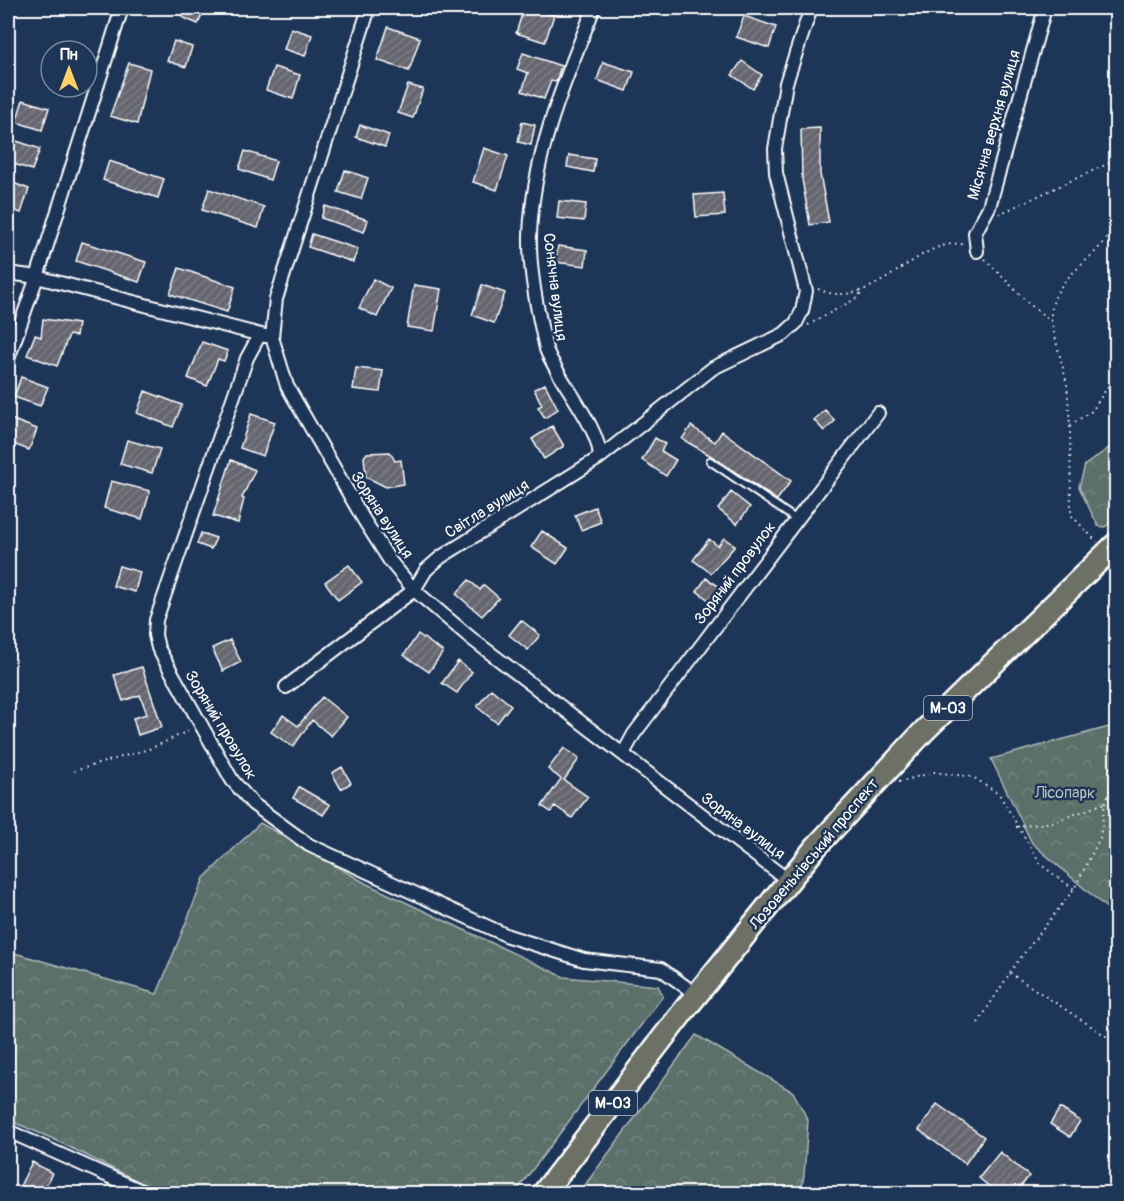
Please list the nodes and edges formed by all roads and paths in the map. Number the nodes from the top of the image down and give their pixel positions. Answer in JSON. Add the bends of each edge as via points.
{"nodes":[{"id":1,"x":122,"y":8,"type":"edge"},
{"id":2,"x":369,"y":8,"type":"edge"},
{"id":3,"x":594,"y":8,"type":"edge"},
{"id":4,"x":811,"y":8,"type":"edge"},
{"id":5,"x":1045,"y":8,"type":"edge"},
{"id":6,"x":1116,"y":160,"type":"edge"},
{"id":7,"x":1116,"y":216,"type":"edge"},
{"id":8,"x":978,"y":225,"type":"junction"},
{"id":9,"x":977,"y":251,"type":"junction"},
{"id":10,"x":8,"y":273,"type":"edge"},
{"id":11,"x":36,"y":277,"type":"junction"},
{"id":12,"x":805,"y":284,"type":"junction"},
{"id":13,"x":865,"y":289,"type":"junction"},
{"id":14,"x":1051,"y":321,"type":"junction"},
{"id":15,"x":788,"y":331,"type":"junction"},
{"id":16,"x":265,"y":336,"type":"junction"},
{"id":17,"x":8,"y":359,"type":"edge"},
{"id":18,"x":1116,"y":374,"type":"edge"},
{"id":19,"x":878,"y":413,"type":"dead end"},
{"id":20,"x":1070,"y":426,"type":"junction"},
{"id":21,"x":599,"y":458,"type":"junction"},
{"id":22,"x":710,"y":461,"type":"dead end"},
{"id":23,"x":797,"y":520,"type":"junction"},
{"id":24,"x":1112,"y":548,"type":"edge"},
{"id":25,"x":414,"y":590,"type":"junction"},
{"id":26,"x":286,"y":687,"type":"dead end"},
{"id":27,"x":200,"y":725,"type":"junction"},
{"id":28,"x":623,"y":754,"type":"junction"},
{"id":29,"x":75,"y":771,"type":"dead end"},
{"id":30,"x":1116,"y":776,"type":"edge"},
{"id":31,"x":893,"y":784,"type":"dead end"},
{"id":32,"x":1105,"y":803,"type":"junction"},
{"id":33,"x":1016,"y":827,"type":"junction"},
{"id":34,"x":789,"y":881,"type":"junction"},
{"id":35,"x":1074,"y":889,"type":"junction"},
{"id":36,"x":1010,"y":973,"type":"junction"},
{"id":37,"x":697,"y":995,"type":"junction"},
{"id":38,"x":978,"y":1023,"type":"dead end"},
{"id":39,"x":1116,"y":1039,"type":"edge"},
{"id":40,"x":8,"y":1131,"type":"edge"},
{"id":41,"x":148,"y":1194,"type":"edge"},
{"id":42,"x":543,"y":1194,"type":"edge"}],
"edges":[{"from":1,"to":11,"type":"street"},
{"from":2,"to":16,"type":"street","name":"Зоряна вулиця"},
{"from":3,"to":21,"type":"street","name":"Сонячна вулиця","via":[[542,146],[530,238],[546,349],[600,442]]},
{"from":4,"to":12,"type":"street","via":[[786,83],[776,149],[776,173]]},
{"from":5,"to":8,"type":"street","name":"Місячна верхня вулиця","via":[[989,207]]},
{"from":6,"to":8,"type":"path"},
{"from":7,"to":14,"type":"path","via":[[1107,237],[1055,294]]},
{"from":8,"to":9,"type":"street","name":"Місячна верхня вулиця"},
{"from":9,"to":13,"type":"path","via":[[948,243]]},
{"from":9,"to":14,"type":"path"},
{"from":10,"to":11,"type":"street"},
{"from":11,"to":16,"type":"street"},
{"from":11,"to":17,"type":"street"},
{"from":12,"to":13,"type":"path","via":[[826,293]]},
{"from":12,"to":15,"type":"street","via":[[802,311]]},
{"from":13,"to":15,"type":"path","via":[[809,324]]},
{"from":14,"to":20,"type":"path","via":[[1064,363]]},
{"from":15,"to":21,"type":"street","name":"Світла вулиця","via":[[713,368]]},
{"from":16,"to":25,"type":"street","name":"Зоряна вулиця","via":[[309,429],[390,561]]},
{"from":16,"to":27,"type":"street","name":"Зоряний провулок","via":[[247,358],[156,620],[158,648]]},
{"from":18,"to":20,"type":"path","via":[[1092,411]]},
{"from":19,"to":23,"type":"street","name":"Зоряний провулок"},
{"from":20,"to":24,"type":"path","via":[[1071,515]]},
{"from":21,"to":25,"type":"street","name":"Світла вулиця","via":[[441,558],[426,570]]},
{"from":22,"to":23,"type":"lane"},
{"from":23,"to":28,"type":"street","name":"Зоряний провулок","via":[[634,734]]},
{"from":24,"to":34,"type":"highway","name":"Лозовеньківський проспект","number":"М-03","via":[[877,779]]},
{"from":25,"to":26,"type":"street","name":"Світла вулиця"},
{"from":25,"to":28,"type":"street","name":"Зоряна вулиця"},
{"from":27,"to":29,"type":"path","via":[[152,748]]},
{"from":27,"to":37,"type":"street","name":"Зоряний провулок","via":[[240,791],[309,845],[508,936],[584,960],[661,969]]},
{"from":28,"to":34,"type":"street","name":"Зоряна вулиця"},
{"from":30,"to":32,"type":"path"},
{"from":31,"to":33,"type":"path","via":[[934,772],[973,777],[999,794]]},
{"from":32,"to":33,"type":"path","via":[[1054,822]]},
{"from":32,"to":35,"type":"path","via":[[1100,838]]},
{"from":33,"to":35,"type":"path","via":[[1041,865]]},
{"from":34,"to":37,"type":"highway","name":"Лозовеньківський проспект","number":"М-03"},
{"from":35,"to":36,"type":"path"},
{"from":36,"to":38,"type":"path"},
{"from":36,"to":39,"type":"path"},
{"from":37,"to":42,"type":"highway","name":"Лозовеньківський проспект","number":"М-03"},
{"from":40,"to":41,"type":"street"}]}
